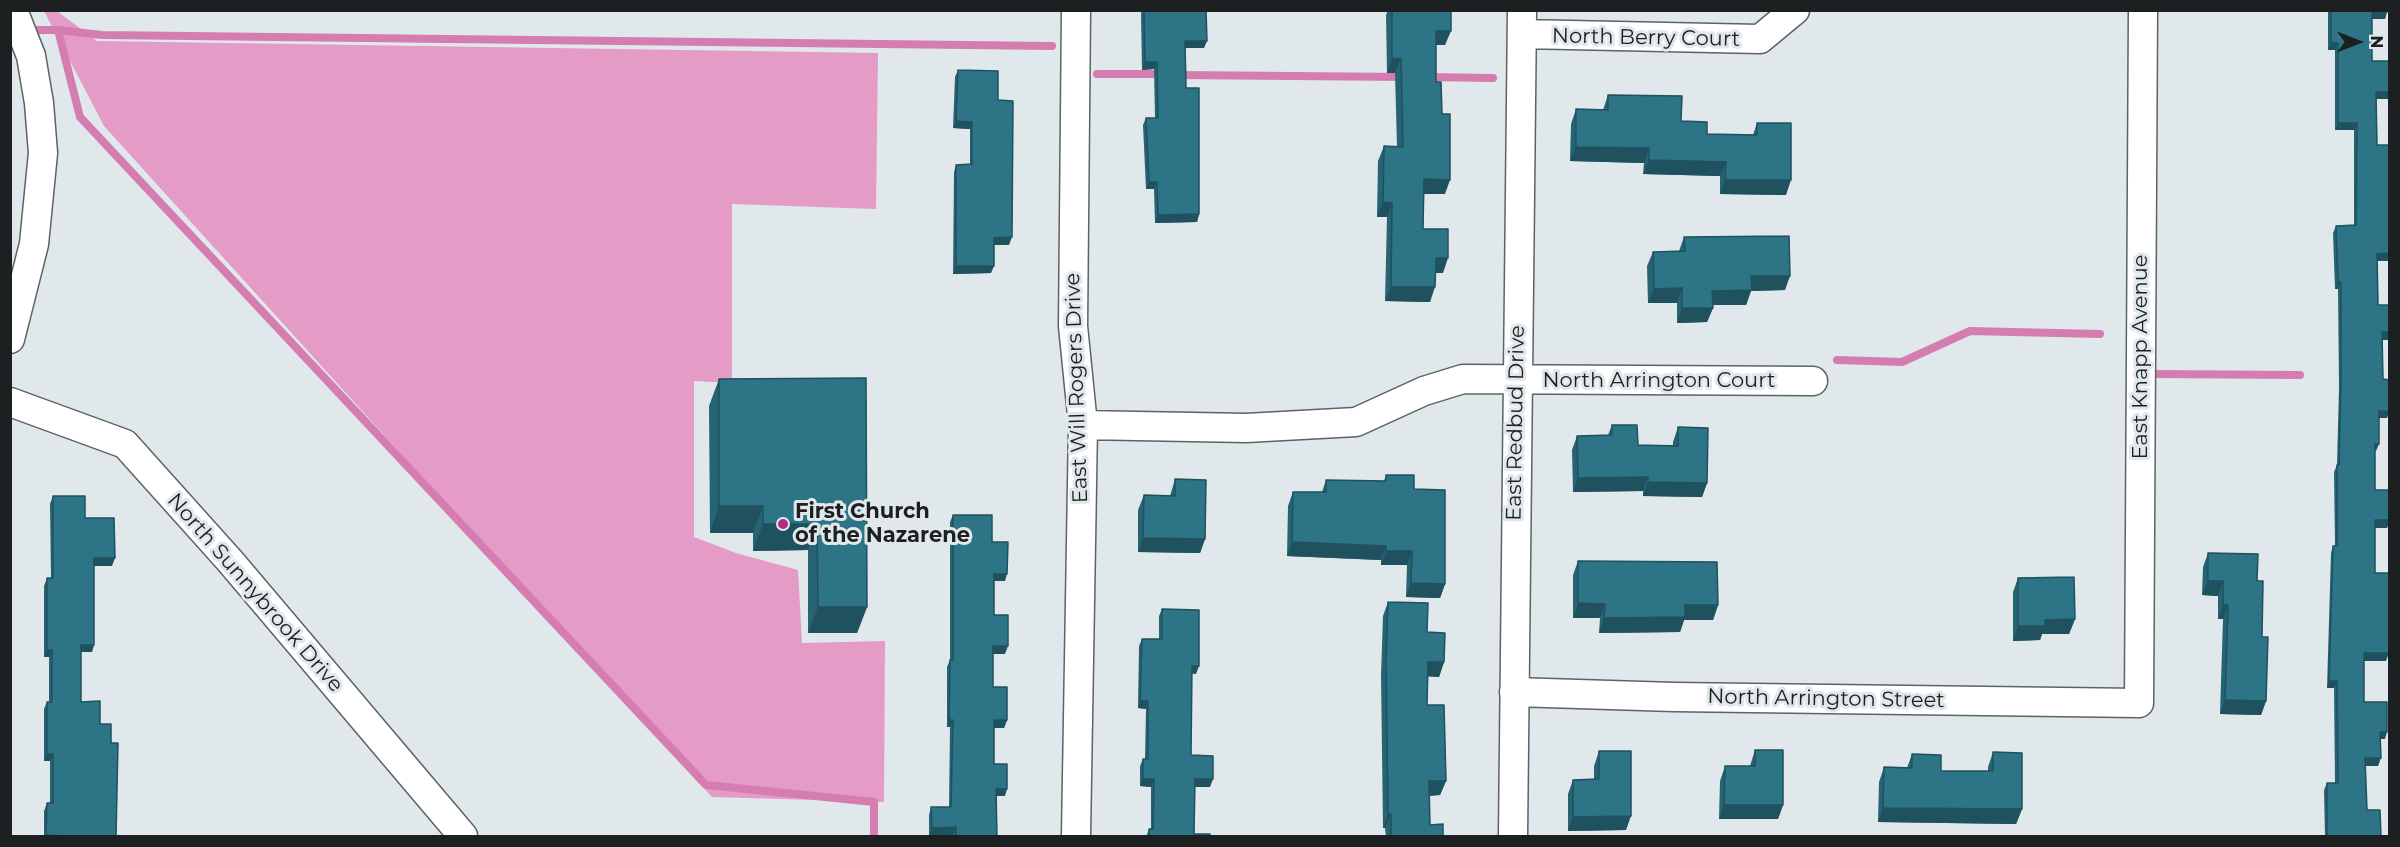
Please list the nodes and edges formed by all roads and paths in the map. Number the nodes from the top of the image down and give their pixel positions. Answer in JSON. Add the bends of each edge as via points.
{"nodes":[{"id":1,"x":13,"y":10,"type":"edge"},
{"id":2,"x":1076,"y":10,"type":"edge"},
{"id":3,"x":1795,"y":10,"type":"edge"},
{"id":4,"x":2143,"y":10,"type":"edge"},
{"id":5,"x":1522,"y":22,"type":"edge"},
{"id":6,"x":10,"y":339,"type":"edge"},
{"id":7,"x":1516,"y":380,"type":"junction"},
{"id":8,"x":1813,"y":381,"type":"dead end"},
{"id":9,"x":10,"y":402,"type":"edge"},
{"id":10,"x":1083,"y":425,"type":"junction"},
{"id":11,"x":1514,"y":692,"type":"junction"},
{"id":12,"x":2139,"y":703,"type":"joint"},
{"id":13,"x":463,"y":837,"type":"edge"},
{"id":14,"x":1076,"y":837,"type":"edge"},
{"id":15,"x":1513,"y":837,"type":"edge"}],
"edges":[{"from":1,"to":6,"type":"street","via":[[31,56],[44,153],[34,244]]},
{"from":2,"to":10,"type":"street","name":"East Will Rogers Drive","via":[[1073,326]]},
{"from":3,"to":5,"type":"street","name":"North Berry Court","via":[[1760,39]]},
{"from":4,"to":12,"type":"street","name":"East Knapp Avenue"},
{"from":5,"to":7,"type":"street","name":"East Redbud Drive"},
{"from":7,"to":8,"type":"street","name":"North Arrington Court"},
{"from":7,"to":10,"type":"street","name":"North Arrington Court","via":[[1463,379],[1424,391],[1356,423],[1246,428]]},
{"from":7,"to":11,"type":"street","name":"East Redbud Drive"},
{"from":9,"to":13,"type":"street","name":"North Sunnybrook Drive","via":[[125,444]]},
{"from":10,"to":14,"type":"street","name":"East Will Rogers Drive"},
{"from":11,"to":12,"type":"street","name":"North Arrington Street"},
{"from":11,"to":15,"type":"street","name":"East Redbud Drive"}]}
